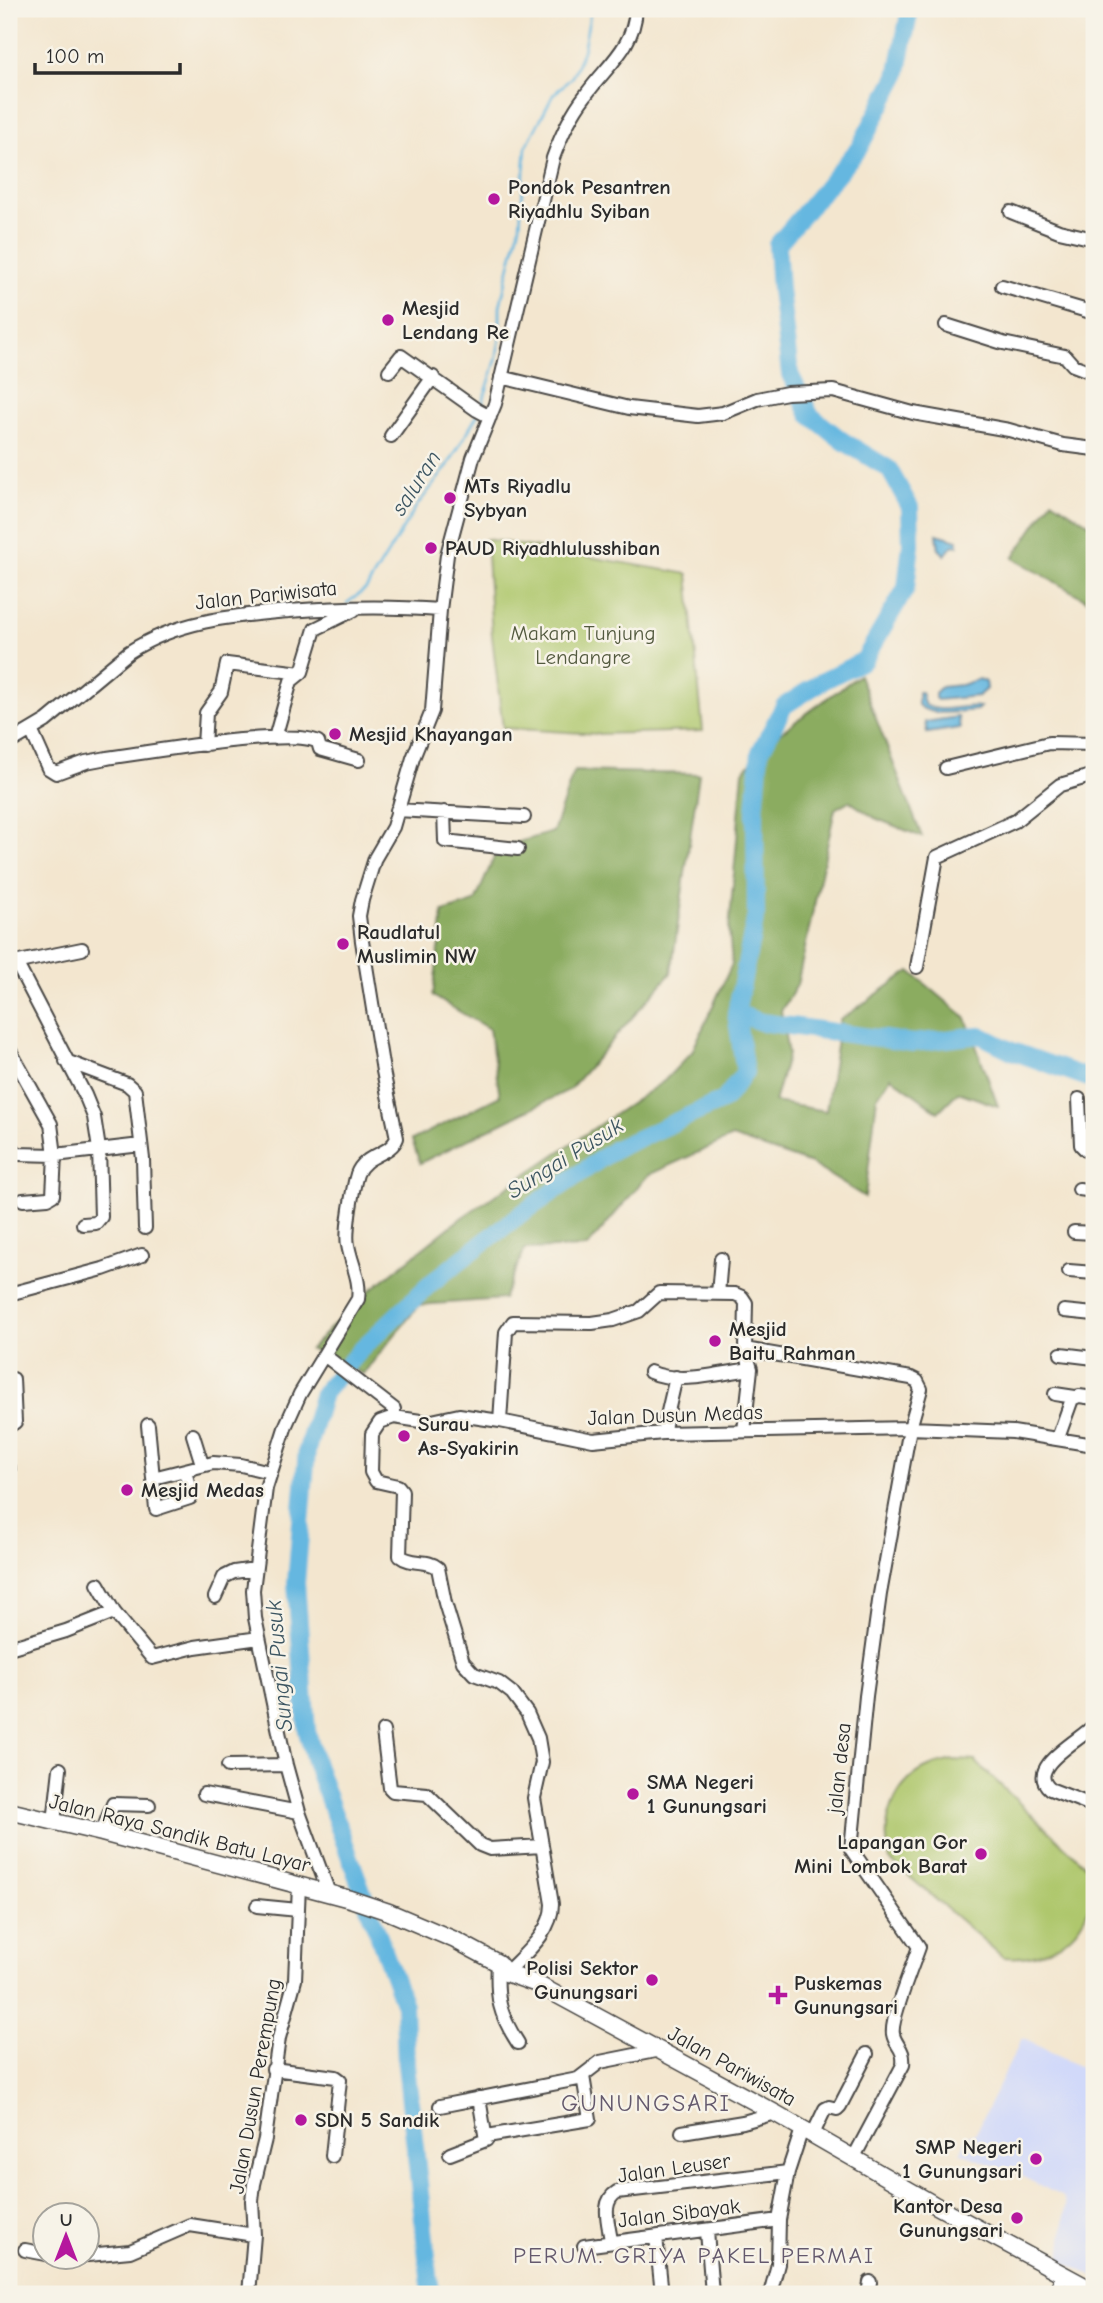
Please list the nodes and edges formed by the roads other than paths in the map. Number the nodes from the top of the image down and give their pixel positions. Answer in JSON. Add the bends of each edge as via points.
{"nodes":[{"id":1,"x":636,"y":9,"type":"edge"},
{"id":2,"x":1011,"y":212,"type":"dead end"},
{"id":3,"x":1094,"y":239,"type":"edge"},
{"id":4,"x":1002,"y":286,"type":"dead end"},
{"id":5,"x":1094,"y":313,"type":"edge"},
{"id":6,"x":946,"y":325,"type":"dead end"},
{"id":7,"x":389,"y":371,"type":"dead end"},
{"id":8,"x":1094,"y":373,"type":"edge"},
{"id":9,"x":433,"y":377,"type":"junction"},
{"id":10,"x":501,"y":377,"type":"junction"},
{"id":11,"x":485,"y":414,"type":"junction"},
{"id":12,"x":391,"y":436,"type":"dead end"},
{"id":13,"x":1094,"y":449,"type":"edge"},
{"id":14,"x":361,"y":607,"type":"junction"},
{"id":15,"x":440,"y":610,"type":"junction"},
{"id":16,"x":301,"y":673,"type":"junction"},
{"id":17,"x":33,"y":734,"type":"junction"},
{"id":18,"x":275,"y":737,"type":"junction"},
{"id":19,"x":9,"y":743,"type":"edge"},
{"id":20,"x":1094,"y":744,"type":"edge"},
{"id":21,"x":204,"y":746,"type":"junction"},
{"id":22,"x":359,"y":760,"type":"dead end"},
{"id":23,"x":946,"y":768,"type":"dead end"},
{"id":24,"x":1094,"y":775,"type":"edge"},
{"id":25,"x":397,"y":810,"type":"junction"},
{"id":26,"x":444,"y":812,"type":"junction"},
{"id":27,"x":524,"y":817,"type":"dead end"},
{"id":28,"x":518,"y":849,"type":"dead end"},
{"id":29,"x":82,"y":950,"type":"dead end"},
{"id":30,"x":12,"y":964,"type":"edge"},
{"id":31,"x":917,"y":967,"type":"dead end"},
{"id":32,"x":9,"y":1049,"type":"edge"},
{"id":33,"x":66,"y":1061,"type":"junction"},
{"id":34,"x":1079,"y":1099,"type":"dead end"},
{"id":35,"x":9,"y":1144,"type":"edge"},
{"id":36,"x":141,"y":1145,"type":"junction"},
{"id":37,"x":99,"y":1149,"type":"junction"},
{"id":38,"x":1094,"y":1150,"type":"edge"},
{"id":39,"x":55,"y":1155,"type":"junction"},
{"id":40,"x":1079,"y":1189,"type":"dead end"},
{"id":41,"x":1094,"y":1191,"type":"edge"},
{"id":42,"x":23,"y":1200,"type":"dead end"},
{"id":43,"x":83,"y":1224,"type":"dead end"},
{"id":44,"x":145,"y":1228,"type":"dead end"},
{"id":45,"x":1074,"y":1231,"type":"dead end"},
{"id":46,"x":1094,"y":1233,"type":"edge"},
{"id":47,"x":142,"y":1255,"type":"dead end"},
{"id":48,"x":721,"y":1259,"type":"dead end"},
{"id":49,"x":1069,"y":1271,"type":"dead end"},
{"id":50,"x":1094,"y":1273,"type":"edge"},
{"id":51,"x":9,"y":1294,"type":"edge"},
{"id":52,"x":718,"y":1294,"type":"junction"},
{"id":53,"x":1064,"y":1311,"type":"dead end"},
{"id":54,"x":1094,"y":1314,"type":"edge"},
{"id":55,"x":745,"y":1349,"type":"junction"},
{"id":56,"x":1061,"y":1354,"type":"dead end"},
{"id":57,"x":327,"y":1357,"type":"junction"},
{"id":58,"x":1094,"y":1358,"type":"edge"},
{"id":59,"x":751,"y":1369,"type":"junction"},
{"id":60,"x":650,"y":1372,"type":"dead end"},
{"id":61,"x":676,"y":1377,"type":"junction"},
{"id":62,"x":13,"y":1379,"type":"dead end"},
{"id":63,"x":1055,"y":1394,"type":"dead end"},
{"id":64,"x":1075,"y":1397,"type":"junction"},
{"id":65,"x":1094,"y":1398,"type":"edge"},
{"id":66,"x":394,"y":1417,"type":"junction"},
{"id":67,"x":500,"y":1421,"type":"junction"},
{"id":68,"x":148,"y":1425,"type":"dead end"},
{"id":69,"x":9,"y":1426,"type":"edge"},
{"id":70,"x":910,"y":1428,"type":"junction"},
{"id":71,"x":744,"y":1431,"type":"junction"},
{"id":72,"x":663,"y":1433,"type":"junction"},
{"id":73,"x":192,"y":1435,"type":"dead end"},
{"id":74,"x":1058,"y":1438,"type":"junction"},
{"id":75,"x":1094,"y":1445,"type":"edge"},
{"id":76,"x":202,"y":1464,"type":"junction"},
{"id":77,"x":185,"y":1471,"type":"junction"},
{"id":78,"x":270,"y":1472,"type":"junction"},
{"id":79,"x":153,"y":1478,"type":"junction"},
{"id":80,"x":255,"y":1569,"type":"junction"},
{"id":81,"x":98,"y":1584,"type":"dead end"},
{"id":82,"x":215,"y":1597,"type":"dead end"},
{"id":83,"x":114,"y":1612,"type":"junction"},
{"id":84,"x":259,"y":1638,"type":"junction"},
{"id":85,"x":9,"y":1648,"type":"edge"},
{"id":86,"x":1094,"y":1726,"type":"edge"},
{"id":87,"x":383,"y":1731,"type":"dead end"},
{"id":88,"x":286,"y":1765,"type":"junction"},
{"id":89,"x":228,"y":1766,"type":"dead end"},
{"id":90,"x":60,"y":1769,"type":"dead end"},
{"id":91,"x":204,"y":1794,"type":"dead end"},
{"id":92,"x":149,"y":1805,"type":"dead end"},
{"id":93,"x":1094,"y":1806,"type":"edge"},
{"id":94,"x":9,"y":1811,"type":"edge"},
{"id":95,"x":299,"y":1812,"type":"junction"},
{"id":96,"x":54,"y":1822,"type":"junction"},
{"id":97,"x":102,"y":1833,"type":"junction"},
{"id":98,"x":542,"y":1846,"type":"junction"},
{"id":99,"x":299,"y":1885,"type":"junction"},
{"id":100,"x":340,"y":1896,"type":"junction"},
{"id":101,"x":257,"y":1906,"type":"dead end"},
{"id":102,"x":298,"y":1910,"type":"junction"},
{"id":103,"x":502,"y":1968,"type":"junction"},
{"id":104,"x":518,"y":2043,"type":"dead end"},
{"id":105,"x":660,"y":2050,"type":"junction"},
{"id":106,"x":867,"y":2054,"type":"dead end"},
{"id":107,"x":273,"y":2069,"type":"junction"},
{"id":108,"x":583,"y":2076,"type":"junction"},
{"id":109,"x":479,"y":2098,"type":"junction"},
{"id":110,"x":440,"y":2106,"type":"dead end"},
{"id":111,"x":775,"y":2113,"type":"junction"},
{"id":112,"x":590,"y":2119,"type":"junction"},
{"id":113,"x":682,"y":2132,"type":"dead end"},
{"id":114,"x":807,"y":2132,"type":"junction"},
{"id":115,"x":592,"y":2133,"type":"dead end"},
{"id":116,"x":487,"y":2136,"type":"junction"},
{"id":117,"x":450,"y":2154,"type":"dead end"},
{"id":118,"x":332,"y":2156,"type":"dead end"},
{"id":119,"x":854,"y":2157,"type":"junction"},
{"id":120,"x":788,"y":2172,"type":"junction"},
{"id":121,"x":779,"y":2220,"type":"junction"},
{"id":122,"x":707,"y":2231,"type":"junction"},
{"id":123,"x":254,"y":2235,"type":"junction"},
{"id":124,"x":656,"y":2237,"type":"junction"},
{"id":125,"x":611,"y":2241,"type":"junction"},
{"id":126,"x":584,"y":2246,"type":"dead end"},
{"id":127,"x":25,"y":2250,"type":"dead end"},
{"id":128,"x":32,"y":2251,"type":"edge"},
{"id":129,"x":102,"y":2254,"type":"edge"},
{"id":130,"x":1061,"y":2274,"type":"junction"},
{"id":131,"x":1094,"y":2291,"type":"edge"},
{"id":132,"x":250,"y":2294,"type":"edge"},
{"id":133,"x":662,"y":2294,"type":"edge"},
{"id":134,"x":712,"y":2294,"type":"edge"},
{"id":135,"x":770,"y":2294,"type":"edge"},
{"id":136,"x":1058,"y":2294,"type":"edge"}],
"edges":[{"from":1,"to":10,"type":"street","via":[[623,50],[576,108],[557,145]]},
{"from":2,"to":3,"type":"street"},
{"from":4,"to":5,"type":"street"},
{"from":6,"to":8,"type":"street","via":[[1065,356],[1073,365]]},
{"from":7,"to":9,"type":"street","via":[[401,356]]},
{"from":9,"to":11,"type":"street"},
{"from":9,"to":12,"type":"street"},
{"from":10,"to":11,"type":"street"},
{"from":10,"to":13,"type":"street","via":[[663,413],[715,414],[757,399],[814,390],[843,393]]},
{"from":11,"to":15,"type":"street","via":[[447,555]]},
{"from":14,"to":15,"type":"street","name":"Jalan Pariwisata"},
{"from":14,"to":16,"type":"street","via":[[317,628]]},
{"from":14,"to":17,"type":"street","name":"Jalan Pariwisata","via":[[229,616],[174,629],[129,652]]},
{"from":15,"to":25,"type":"street","via":[[432,712]]},
{"from":16,"to":18,"type":"street","via":[[291,681]]},
{"from":16,"to":21,"type":"street","via":[[227,664],[220,692],[206,713]]},
{"from":17,"to":19,"type":"street","name":"Jalan Pariwisata"},
{"from":17,"to":21,"type":"street","via":[[48,768],[56,773],[86,762]]},
{"from":18,"to":21,"type":"street"},
{"from":18,"to":22,"type":"street","via":[[311,739],[320,749]]},
{"from":20,"to":23,"type":"street","via":[[1054,742]]},
{"from":24,"to":31,"type":"street","via":[[1060,785],[1016,821],[937,857]]},
{"from":25,"to":26,"type":"street"},
{"from":25,"to":57,"type":"street","via":[[369,875],[359,916],[397,1138],[392,1147],[364,1163],[357,1176],[347,1239],[359,1294]]},
{"from":26,"to":27,"type":"street"},
{"from":26,"to":28,"type":"street","via":[[445,841]]},
{"from":29,"to":30,"type":"street"},
{"from":30,"to":33,"type":"street"},
{"from":32,"to":39,"type":"street","via":[[51,1124]]},
{"from":33,"to":36,"type":"street","via":[[134,1088]]},
{"from":33,"to":37,"type":"street","via":[[97,1125]]},
{"from":34,"to":38,"type":"street","via":[[1081,1145]]},
{"from":35,"to":39,"type":"street","via":[[18,1154]]},
{"from":36,"to":37,"type":"street"},
{"from":36,"to":44,"type":"street"},
{"from":37,"to":39,"type":"street"},
{"from":37,"to":43,"type":"street","via":[[101,1217],[96,1223]]},
{"from":39,"to":42,"type":"street","via":[[53,1195]]},
{"from":40,"to":41,"type":"street"},
{"from":45,"to":46,"type":"street"},
{"from":47,"to":51,"type":"street"},
{"from":48,"to":52,"type":"street"},
{"from":49,"to":50,"type":"street"},
{"from":52,"to":55,"type":"street","via":[[738,1295],[745,1301]]},
{"from":52,"to":67,"type":"street","via":[[659,1293],[639,1311],[603,1322],[513,1322],[506,1332]]},
{"from":53,"to":54,"type":"street"},
{"from":55,"to":59,"type":"street"},
{"from":55,"to":70,"type":"street","via":[[913,1378],[922,1391]]},
{"from":56,"to":58,"type":"street"},
{"from":57,"to":66,"type":"street","via":[[394,1409]]},
{"from":57,"to":78,"type":"street","via":[[293,1409]]},
{"from":59,"to":61,"type":"street"},
{"from":59,"to":71,"type":"street"},
{"from":60,"to":61,"type":"street"},
{"from":61,"to":72,"type":"street"},
{"from":62,"to":69,"type":"street","via":[[15,1422]]},
{"from":63,"to":64,"type":"street"},
{"from":64,"to":65,"type":"street"},
{"from":64,"to":74,"type":"street"},
{"from":66,"to":67,"type":"street","name":"Jalan Dusun Medas","via":[[427,1422],[455,1415]]},
{"from":66,"to":98,"type":"street","via":[[380,1422],[372,1434],[371,1475],[402,1491],[399,1553],[405,1560],[433,1564],[440,1570],[463,1662],[474,1674],[508,1689],[527,1713],[541,1751],[534,1798]]},
{"from":67,"to":72,"type":"street","name":"Jalan Dusun Medas","via":[[593,1440]]},
{"from":68,"to":79,"type":"street"},
{"from":70,"to":71,"type":"street","name":"Jalan Dusun Medas"},
{"from":70,"to":74,"type":"street","name":"Jalan Dusun Medas"},
{"from":70,"to":119,"type":"street","name":"jalan desa","via":[[880,1594],[851,1849],[919,1947],[893,2028],[903,2065]]},
{"from":71,"to":72,"type":"street","name":"Jalan Dusun Medas"},
{"from":73,"to":76,"type":"street"},
{"from":74,"to":75,"type":"street","name":"Jalan Dusun Medas"},
{"from":76,"to":77,"type":"street"},
{"from":76,"to":78,"type":"street","via":[[225,1462]]},
{"from":77,"to":79,"type":"street"},
{"from":77,"to":79,"type":"street","via":[[190,1498],[156,1508]]},
{"from":78,"to":80,"type":"street"},
{"from":80,"to":82,"type":"street","via":[[224,1577]]},
{"from":80,"to":84,"type":"street"},
{"from":81,"to":83,"type":"street"},
{"from":83,"to":84,"type":"street","via":[[152,1658]]},
{"from":83,"to":85,"type":"street"},
{"from":84,"to":88,"type":"street"},
{"from":86,"to":93,"type":"street","via":[[1062,1750],[1044,1770],[1043,1779],[1050,1789]]},
{"from":87,"to":98,"type":"street","via":[[393,1791],[427,1794],[485,1847]]},
{"from":88,"to":89,"type":"street"},
{"from":88,"to":95,"type":"street"},
{"from":90,"to":96,"type":"street"},
{"from":91,"to":95,"type":"street"},
{"from":92,"to":97,"type":"street","via":[[114,1804]]},
{"from":94,"to":96,"type":"main road","name":"Jalan Raya Sandik Batu Layar"},
{"from":95,"to":100,"type":"street"},
{"from":96,"to":97,"type":"main road","name":"Jalan Raya Sandik Batu Layar"},
{"from":97,"to":99,"type":"main road","name":"Jalan Raya Sandik Batu Layar"},
{"from":98,"to":103,"type":"street","via":[[552,1905],[549,1925]]},
{"from":99,"to":100,"type":"main road","name":"Jalan Raya Sandik Batu Layar"},
{"from":99,"to":102,"type":"street","name":"Jalan Dusun Perempung"},
{"from":100,"to":103,"type":"main road","name":"Jalan Pariwisata","via":[[455,1940]]},
{"from":101,"to":102,"type":"street"},
{"from":102,"to":107,"type":"street","name":"Jalan Dusun Perempung","via":[[295,1980]]},
{"from":103,"to":104,"type":"street","via":[[496,1988],[499,2007]]},
{"from":103,"to":105,"type":"main road","name":"Jalan Pariwisata"},
{"from":105,"to":108,"type":"street","via":[[600,2062]]},
{"from":105,"to":111,"type":"main road","name":"Jalan Pariwisata"},
{"from":106,"to":114,"type":"street","via":[[840,2106],[825,2109]]},
{"from":107,"to":118,"type":"street","via":[[340,2080]]},
{"from":107,"to":123,"type":"street","name":"Jalan Dusun Perempung","via":[[265,2139],[254,2184]]},
{"from":108,"to":109,"type":"street"},
{"from":108,"to":112,"type":"street"},
{"from":109,"to":110,"type":"street"},
{"from":109,"to":116,"type":"street"},
{"from":111,"to":113,"type":"street"},
{"from":111,"to":114,"type":"main road","name":"Jalan Pariwisata"},
{"from":112,"to":115,"type":"street"},
{"from":112,"to":116,"type":"street"},
{"from":114,"to":119,"type":"main road","name":"Jalan Pariwisata"},
{"from":114,"to":120,"type":"street"},
{"from":116,"to":117,"type":"street","via":[[485,2141]]},
{"from":119,"to":130,"type":"main road","name":"Jalan Pariwisata"},
{"from":120,"to":121,"type":"street"},
{"from":120,"to":125,"type":"street","name":"Jalan Leuser","via":[[617,2192],[607,2204]]},
{"from":121,"to":122,"type":"street","name":"Jalan Sibayak"},
{"from":121,"to":135,"type":"street","via":[[779,2253]]},
{"from":122,"to":124,"type":"street","name":"Jalan Sibayak"},
{"from":122,"to":134,"type":"street"},
{"from":123,"to":129,"type":"street","via":[[190,2225],[130,2252]]},
{"from":123,"to":132,"type":"street","name":"Jalan Dusun Perempung"},
{"from":124,"to":125,"type":"street","name":"Jalan Sibayak"},
{"from":124,"to":133,"type":"street"},
{"from":125,"to":126,"type":"street","name":"Jalan Sibayak"},
{"from":127,"to":128,"type":"street"},
{"from":130,"to":131,"type":"main road","name":"Jalan Pariwisata"},
{"from":130,"to":136,"type":"street"}]}
